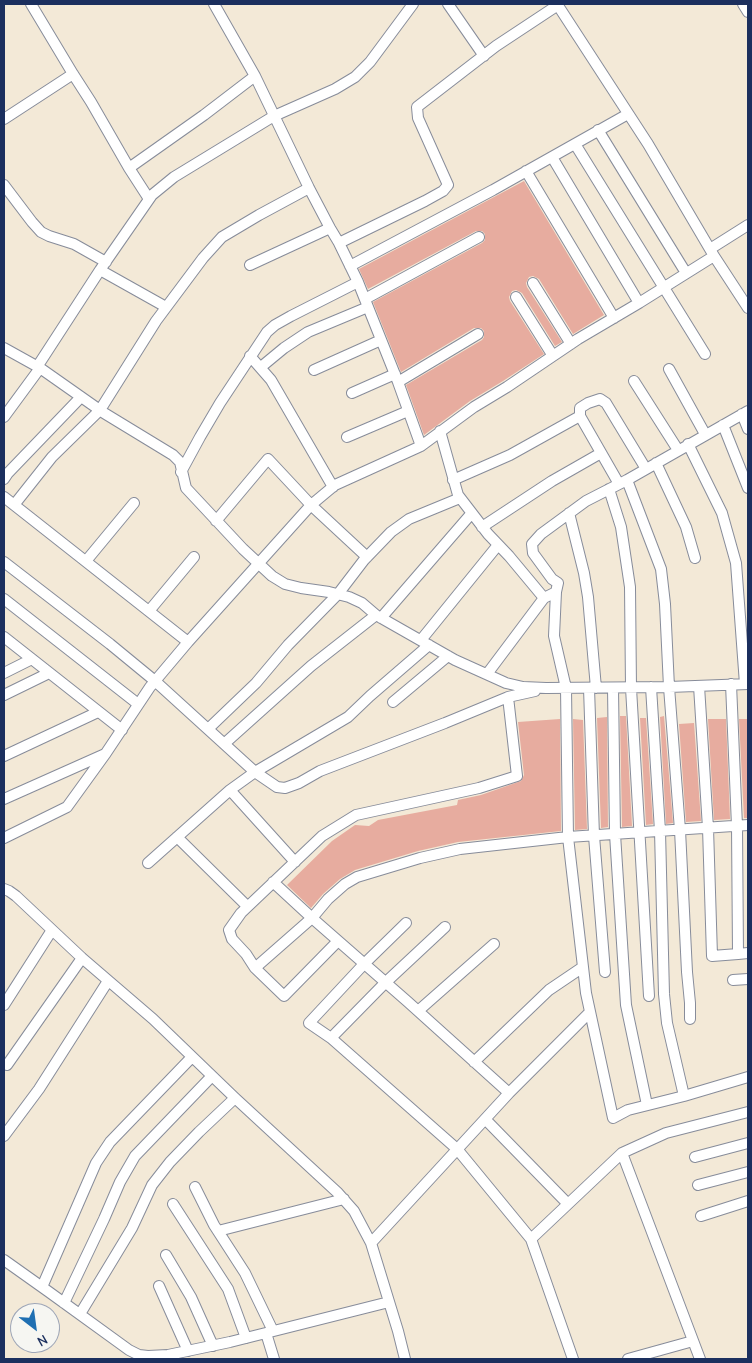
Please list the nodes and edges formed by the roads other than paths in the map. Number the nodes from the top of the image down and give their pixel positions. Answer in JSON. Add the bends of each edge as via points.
{"nodes":[{"id":1,"x":31,"y":4,"type":"edge"},
{"id":2,"x":214,"y":4,"type":"edge"},
{"id":3,"x":413,"y":4,"type":"edge"},
{"id":4,"x":448,"y":4,"type":"edge"},
{"id":5,"x":743,"y":4,"type":"edge"},
{"id":6,"x":558,"y":5,"type":"edge"},
{"id":7,"x":748,"y":12,"type":"edge"},
{"id":8,"x":484,"y":56,"type":"junction"},
{"id":9,"x":73,"y":74,"type":"junction"},
{"id":10,"x":255,"y":76,"type":"junction"},
{"id":11,"x":628,"y":114,"type":"junction"},
{"id":12,"x":274,"y":116,"type":"junction"},
{"id":13,"x":4,"y":119,"type":"edge"},
{"id":14,"x":598,"y":130,"type":"junction"},
{"id":15,"x":575,"y":144,"type":"junction"},
{"id":16,"x":552,"y":157,"type":"junction"},
{"id":17,"x":128,"y":168,"type":"junction"},
{"id":18,"x":526,"y":171,"type":"junction"},
{"id":19,"x":4,"y":185,"type":"edge"},
{"id":20,"x":309,"y":188,"type":"junction"},
{"id":21,"x":149,"y":199,"type":"junction"},
{"id":22,"x":748,"y":225,"type":"edge"},
{"id":23,"x":330,"y":228,"type":"junction"},
{"id":24,"x":479,"y":237,"type":"dead end"},
{"id":25,"x":339,"y":243,"type":"junction"},
{"id":26,"x":712,"y":252,"type":"junction"},
{"id":27,"x":250,"y":265,"type":"dead end"},
{"id":28,"x":103,"y":266,"type":"junction"},
{"id":29,"x":350,"y":266,"type":"junction"},
{"id":30,"x":686,"y":273,"type":"junction"},
{"id":31,"x":358,"y":282,"type":"junction"},
{"id":32,"x":533,"y":283,"type":"dead end"},
{"id":33,"x":664,"y":287,"type":"junction"},
{"id":34,"x":516,"y":297,"type":"dead end"},
{"id":35,"x":366,"y":303,"type":"junction"},
{"id":36,"x":639,"y":303,"type":"junction"},
{"id":37,"x":166,"y":307,"type":"junction"},
{"id":38,"x":748,"y":308,"type":"edge"},
{"id":39,"x":614,"y":318,"type":"junction"},
{"id":40,"x":478,"y":334,"type":"dead end"},
{"id":41,"x":381,"y":340,"type":"junction"},
{"id":42,"x":571,"y":344,"type":"junction"},
{"id":43,"x":4,"y":348,"type":"edge"},
{"id":44,"x":706,"y":354,"type":"dead end"},
{"id":45,"x":250,"y":356,"type":"junction"},
{"id":46,"x":553,"y":356,"type":"junction"},
{"id":47,"x":261,"y":367,"type":"junction"},
{"id":48,"x":39,"y":368,"type":"junction"},
{"id":49,"x":669,"y":369,"type":"dead end"},
{"id":50,"x":314,"y":370,"type":"dead end"},
{"id":51,"x":396,"y":378,"type":"junction"},
{"id":52,"x":634,"y":382,"type":"dead end"},
{"id":53,"x":352,"y":393,"type":"dead end"},
{"id":54,"x":81,"y":397,"type":"junction"},
{"id":55,"x":100,"y":410,"type":"junction"},
{"id":56,"x":408,"y":411,"type":"junction"},
{"id":57,"x":745,"y":412,"type":"edge"},
{"id":58,"x":580,"y":416,"type":"junction"},
{"id":59,"x":4,"y":418,"type":"edge"},
{"id":60,"x":723,"y":425,"type":"junction"},
{"id":61,"x":748,"y":429,"type":"edge"},
{"id":62,"x":440,"y":431,"type":"junction"},
{"id":63,"x":705,"y":434,"type":"junction"},
{"id":64,"x":347,"y":437,"type":"dead end"},
{"id":65,"x":688,"y":444,"type":"junction"},
{"id":66,"x":421,"y":446,"type":"junction"},
{"id":67,"x":678,"y":450,"type":"junction"},
{"id":68,"x":601,"y":454,"type":"junction"},
{"id":69,"x":656,"y":463,"type":"junction"},
{"id":70,"x":646,"y":469,"type":"junction"},
{"id":71,"x":181,"y":472,"type":"junction"},
{"id":72,"x":4,"y":479,"type":"edge"},
{"id":73,"x":453,"y":480,"type":"junction"},
{"id":74,"x":623,"y":482,"type":"junction"},
{"id":75,"x":333,"y":487,"type":"junction"},
{"id":76,"x":748,"y":488,"type":"edge"},
{"id":77,"x":609,"y":489,"type":"junction"},
{"id":78,"x":4,"y":497,"type":"edge"},
{"id":79,"x":460,"y":498,"type":"junction"},
{"id":80,"x":134,"y":503,"type":"dead end"},
{"id":81,"x":311,"y":504,"type":"junction"},
{"id":82,"x":14,"y":505,"type":"junction"},
{"id":83,"x":569,"y":513,"type":"junction"},
{"id":84,"x":471,"y":514,"type":"junction"},
{"id":85,"x":216,"y":521,"type":"junction"},
{"id":86,"x":482,"y":527,"type":"junction"},
{"id":87,"x":498,"y":545,"type":"junction"},
{"id":88,"x":194,"y":557,"type":"dead end"},
{"id":89,"x":367,"y":557,"type":"junction"},
{"id":90,"x":695,"y":558,"type":"dead end"},
{"id":91,"x":86,"y":561,"type":"junction"},
{"id":92,"x":4,"y":562,"type":"edge"},
{"id":93,"x":259,"y":564,"type":"junction"},
{"id":94,"x":556,"y":592,"type":"junction"},
{"id":95,"x":338,"y":594,"type":"junction"},
{"id":96,"x":544,"y":598,"type":"junction"},
{"id":97,"x":4,"y":599,"type":"edge"},
{"id":98,"x":149,"y":611,"type":"junction"},
{"id":99,"x":379,"y":616,"type":"junction"},
{"id":100,"x":4,"y":637,"type":"edge"},
{"id":101,"x":188,"y":642,"type":"junction"},
{"id":102,"x":425,"y":642,"type":"junction"},
{"id":103,"x":448,"y":656,"type":"junction"},
{"id":104,"x":32,"y":659,"type":"junction"},
{"id":105,"x":4,"y":673,"type":"edge"},
{"id":106,"x":49,"y":673,"type":"junction"},
{"id":107,"x":487,"y":674,"type":"junction"},
{"id":108,"x":156,"y":681,"type":"junction"},
{"id":109,"x":731,"y":684,"type":"junction"},
{"id":110,"x":747,"y":684,"type":"edge"},
{"id":111,"x":699,"y":686,"type":"junction"},
{"id":112,"x":651,"y":687,"type":"junction"},
{"id":113,"x":669,"y":687,"type":"junction"},
{"id":114,"x":546,"y":688,"type":"junction"},
{"id":115,"x":566,"y":688,"type":"junction"},
{"id":116,"x":593,"y":688,"type":"junction"},
{"id":117,"x":613,"y":688,"type":"junction"},
{"id":118,"x":632,"y":688,"type":"junction"},
{"id":119,"x":4,"y":695,"type":"edge"},
{"id":120,"x":508,"y":698,"type":"junction"},
{"id":121,"x":393,"y":702,"type":"dead end"},
{"id":122,"x":138,"y":704,"type":"junction"},
{"id":123,"x":98,"y":712,"type":"junction"},
{"id":124,"x":208,"y":729,"type":"junction"},
{"id":125,"x":122,"y":730,"type":"junction"},
{"id":126,"x":224,"y":744,"type":"junction"},
{"id":127,"x":106,"y":753,"type":"junction"},
{"id":128,"x":4,"y":756,"type":"edge"},
{"id":129,"x":255,"y":772,"type":"junction"},
{"id":130,"x":230,"y":790,"type":"junction"},
{"id":131,"x":4,"y":800,"type":"edge"},
{"id":132,"x":748,"y":825,"type":"edge"},
{"id":133,"x":737,"y":826,"type":"junction"},
{"id":134,"x":708,"y":828,"type":"junction"},
{"id":135,"x":680,"y":830,"type":"junction"},
{"id":136,"x":660,"y":831,"type":"junction"},
{"id":137,"x":639,"y":833,"type":"junction"},
{"id":138,"x":615,"y":834,"type":"junction"},
{"id":139,"x":594,"y":836,"type":"junction"},
{"id":140,"x":178,"y":837,"type":"junction"},
{"id":141,"x":568,"y":837,"type":"junction"},
{"id":142,"x":4,"y":838,"type":"edge"},
{"id":143,"x":295,"y":862,"type":"junction"},
{"id":144,"x":148,"y":863,"type":"dead end"},
{"id":145,"x":273,"y":882,"type":"junction"},
{"id":146,"x":4,"y":889,"type":"edge"},
{"id":147,"x":247,"y":906,"type":"junction"},
{"id":148,"x":312,"y":918,"type":"junction"},
{"id":149,"x":743,"y":918,"type":"edge"},
{"id":150,"x":406,"y":923,"type":"dead end"},
{"id":151,"x":445,"y":927,"type":"dead end"},
{"id":152,"x":52,"y":930,"type":"junction"},
{"id":153,"x":338,"y":941,"type":"junction"},
{"id":154,"x":494,"y":944,"type":"dead end"},
{"id":155,"x":743,"y":953,"type":"edge"},
{"id":156,"x":82,"y":958,"type":"junction"},
{"id":157,"x":364,"y":964,"type":"junction"},
{"id":158,"x":583,"y":967,"type":"junction"},
{"id":159,"x":255,"y":968,"type":"junction"},
{"id":160,"x":606,"y":972,"type":"dead end"},
{"id":161,"x":748,"y":979,"type":"edge"},
{"id":162,"x":733,"y":980,"type":"dead end"},
{"id":163,"x":108,"y":981,"type":"junction"},
{"id":164,"x":385,"y":983,"type":"junction"},
{"id":165,"x":649,"y":996,"type":"dead end"},
{"id":166,"x":4,"y":1005,"type":"edge"},
{"id":167,"x":418,"y":1011,"type":"junction"},
{"id":168,"x":590,"y":1012,"type":"junction"},
{"id":169,"x":690,"y":1020,"type":"dead end"},
{"id":170,"x":331,"y":1038,"type":"junction"},
{"id":171,"x":192,"y":1057,"type":"junction"},
{"id":172,"x":474,"y":1062,"type":"junction"},
{"id":173,"x":7,"y":1065,"type":"dead end"},
{"id":174,"x":212,"y":1076,"type":"junction"},
{"id":175,"x":748,"y":1076,"type":"edge"},
{"id":176,"x":509,"y":1093,"type":"junction"},
{"id":177,"x":684,"y":1096,"type":"junction"},
{"id":178,"x":235,"y":1098,"type":"junction"},
{"id":179,"x":647,"y":1105,"type":"junction"},
{"id":180,"x":748,"y":1112,"type":"edge"},
{"id":181,"x":485,"y":1119,"type":"junction"},
{"id":182,"x":4,"y":1136,"type":"edge"},
{"id":183,"x":748,"y":1143,"type":"edge"},
{"id":184,"x":457,"y":1149,"type":"junction"},
{"id":185,"x":622,"y":1153,"type":"junction"},
{"id":186,"x":695,"y":1157,"type":"dead end"},
{"id":187,"x":748,"y":1172,"type":"edge"},
{"id":188,"x":698,"y":1184,"type":"dead end"},
{"id":189,"x":195,"y":1187,"type":"dead end"},
{"id":190,"x":344,"y":1199,"type":"junction"},
{"id":191,"x":748,"y":1201,"type":"edge"},
{"id":192,"x":173,"y":1204,"type":"dead end"},
{"id":193,"x":568,"y":1204,"type":"junction"},
{"id":194,"x":702,"y":1216,"type":"dead end"},
{"id":195,"x":218,"y":1231,"type":"junction"},
{"id":196,"x":531,"y":1239,"type":"junction"},
{"id":197,"x":371,"y":1243,"type":"junction"},
{"id":198,"x":166,"y":1255,"type":"dead end"},
{"id":199,"x":4,"y":1260,"type":"edge"},
{"id":200,"x":159,"y":1286,"type":"dead end"},
{"id":201,"x":42,"y":1287,"type":"junction"},
{"id":202,"x":389,"y":1302,"type":"junction"},
{"id":203,"x":64,"y":1303,"type":"junction"},
{"id":204,"x":80,"y":1314,"type":"junction"},
{"id":205,"x":270,"y":1332,"type":"junction"},
{"id":206,"x":246,"y":1338,"type":"junction"},
{"id":207,"x":693,"y":1341,"type":"junction"},
{"id":208,"x":213,"y":1346,"type":"junction"},
{"id":209,"x":188,"y":1351,"type":"junction"},
{"id":210,"x":274,"y":1359,"type":"edge"},
{"id":211,"x":405,"y":1359,"type":"edge"},
{"id":212,"x":573,"y":1359,"type":"edge"},
{"id":213,"x":628,"y":1359,"type":"edge"},
{"id":214,"x":700,"y":1359,"type":"edge"}],
"edges":[{"from":1,"to":9,"type":"street"},
{"from":2,"to":10,"type":"street"},
{"from":3,"to":12,"type":"street","via":[[355,77]]},
{"from":4,"to":8,"type":"street"},
{"from":5,"to":7,"type":"street"},
{"from":6,"to":8,"type":"street"},
{"from":6,"to":11,"type":"street"},
{"from":8,"to":25,"type":"street","via":[[417,107],[418,118],[448,184],[443,191]]},
{"from":9,"to":13,"type":"street"},
{"from":9,"to":17,"type":"street"},
{"from":10,"to":12,"type":"street"},
{"from":10,"to":17,"type":"street"},
{"from":11,"to":14,"type":"street"},
{"from":11,"to":26,"type":"street"},
{"from":12,"to":20,"type":"street"},
{"from":12,"to":21,"type":"street","via":[[174,177]]},
{"from":14,"to":15,"type":"street"},
{"from":14,"to":30,"type":"street"},
{"from":15,"to":16,"type":"street"},
{"from":15,"to":33,"type":"street"},
{"from":16,"to":18,"type":"street"},
{"from":16,"to":36,"type":"street"},
{"from":17,"to":21,"type":"street"},
{"from":18,"to":29,"type":"street"},
{"from":18,"to":39,"type":"street"},
{"from":19,"to":28,"type":"street","via":[[41,232],[74,244]]},
{"from":20,"to":23,"type":"street"},
{"from":20,"to":37,"type":"street","via":[[222,237]]},
{"from":21,"to":28,"type":"street"},
{"from":22,"to":26,"type":"street"},
{"from":23,"to":25,"type":"street"},
{"from":23,"to":27,"type":"street"},
{"from":24,"to":35,"type":"street"},
{"from":25,"to":29,"type":"street"},
{"from":26,"to":30,"type":"street"},
{"from":26,"to":38,"type":"street"},
{"from":28,"to":37,"type":"street"},
{"from":28,"to":48,"type":"street"},
{"from":29,"to":31,"type":"street"},
{"from":30,"to":33,"type":"street"},
{"from":31,"to":35,"type":"street"},
{"from":31,"to":45,"type":"street","via":[[274,325]]},
{"from":32,"to":42,"type":"street"},
{"from":33,"to":36,"type":"street"},
{"from":33,"to":44,"type":"street"},
{"from":34,"to":46,"type":"street"},
{"from":35,"to":41,"type":"street"},
{"from":35,"to":47,"type":"street","via":[[308,332]]},
{"from":36,"to":39,"type":"street"},
{"from":37,"to":55,"type":"street"},
{"from":39,"to":42,"type":"street"},
{"from":40,"to":51,"type":"street"},
{"from":41,"to":50,"type":"street"},
{"from":41,"to":51,"type":"street"},
{"from":42,"to":46,"type":"street"},
{"from":43,"to":48,"type":"street"},
{"from":45,"to":47,"type":"street"},
{"from":45,"to":71,"type":"street"},
{"from":46,"to":62,"type":"street"},
{"from":47,"to":75,"type":"street"},
{"from":48,"to":54,"type":"street"},
{"from":48,"to":59,"type":"street"},
{"from":49,"to":63,"type":"street"},
{"from":51,"to":53,"type":"street"},
{"from":51,"to":56,"type":"street"},
{"from":52,"to":67,"type":"street"},
{"from":54,"to":55,"type":"street"},
{"from":54,"to":72,"type":"street"},
{"from":55,"to":71,"type":"street","via":[[173,455],[180,462]]},
{"from":55,"to":82,"type":"street","via":[[52,457]]},
{"from":56,"to":64,"type":"street"},
{"from":56,"to":66,"type":"street"},
{"from":57,"to":60,"type":"street"},
{"from":57,"to":61,"type":"street"},
{"from":58,"to":68,"type":"street"},
{"from":58,"to":70,"type":"street","via":[[580,408],[588,403],[600,399],[606,403]]},
{"from":58,"to":73,"type":"street","via":[[510,455]]},
{"from":60,"to":63,"type":"street"},
{"from":60,"to":76,"type":"street"},
{"from":62,"to":66,"type":"street"},
{"from":62,"to":73,"type":"street"},
{"from":63,"to":65,"type":"street"},
{"from":65,"to":67,"type":"street"},
{"from":65,"to":110,"type":"street","via":[[722,513],[736,563]]},
{"from":66,"to":75,"type":"street"},
{"from":67,"to":69,"type":"street"},
{"from":68,"to":74,"type":"street"},
{"from":68,"to":86,"type":"street","via":[[552,481]]},
{"from":69,"to":70,"type":"street"},
{"from":69,"to":90,"type":"street","via":[[686,527]]},
{"from":70,"to":74,"type":"street"},
{"from":71,"to":85,"type":"street","via":[[186,488]]},
{"from":73,"to":79,"type":"street"},
{"from":74,"to":77,"type":"street"},
{"from":74,"to":113,"type":"street","via":[[661,569]]},
{"from":75,"to":81,"type":"street"},
{"from":77,"to":83,"type":"street"},
{"from":77,"to":118,"type":"street","via":[[621,527],[630,587]]},
{"from":78,"to":82,"type":"street"},
{"from":79,"to":84,"type":"street"},
{"from":79,"to":89,"type":"street","via":[[409,520],[391,532]]},
{"from":80,"to":91,"type":"street"},
{"from":81,"to":85,"type":"street","via":[[268,459]]},
{"from":81,"to":89,"type":"street"},
{"from":81,"to":93,"type":"street"},
{"from":82,"to":91,"type":"street"},
{"from":83,"to":94,"type":"street","via":[[532,544],[533,553],[558,583]]},
{"from":83,"to":116,"type":"street","via":[[588,597]]},
{"from":84,"to":86,"type":"street"},
{"from":84,"to":99,"type":"street"},
{"from":85,"to":93,"type":"street"},
{"from":86,"to":87,"type":"street"},
{"from":87,"to":96,"type":"street"},
{"from":87,"to":102,"type":"street"},
{"from":88,"to":98,"type":"street"},
{"from":89,"to":95,"type":"street"},
{"from":91,"to":98,"type":"street"},
{"from":92,"to":108,"type":"street"},
{"from":93,"to":95,"type":"street","via":[[285,584]]},
{"from":93,"to":101,"type":"street"},
{"from":94,"to":96,"type":"street"},
{"from":94,"to":115,"type":"street","via":[[554,636]]},
{"from":95,"to":99,"type":"street","via":[[362,603]]},
{"from":95,"to":124,"type":"street","via":[[256,683]]},
{"from":96,"to":107,"type":"street"},
{"from":97,"to":122,"type":"street"},
{"from":98,"to":101,"type":"street"},
{"from":99,"to":102,"type":"street"},
{"from":99,"to":126,"type":"street","via":[[311,666]]},
{"from":100,"to":104,"type":"street"},
{"from":101,"to":108,"type":"street"},
{"from":102,"to":103,"type":"street"},
{"from":102,"to":129,"type":"street","via":[[348,717]]},
{"from":103,"to":107,"type":"street"},
{"from":103,"to":121,"type":"street"},
{"from":104,"to":105,"type":"street"},
{"from":104,"to":106,"type":"street"},
{"from":106,"to":119,"type":"street"},
{"from":106,"to":123,"type":"street"},
{"from":107,"to":114,"type":"street","via":[[506,683]]},
{"from":108,"to":122,"type":"street"},
{"from":108,"to":124,"type":"street"},
{"from":109,"to":110,"type":"street"},
{"from":109,"to":111,"type":"street"},
{"from":109,"to":133,"type":"street"},
{"from":111,"to":113,"type":"street"},
{"from":111,"to":134,"type":"street"},
{"from":112,"to":113,"type":"street"},
{"from":112,"to":118,"type":"street"},
{"from":112,"to":136,"type":"street"},
{"from":113,"to":135,"type":"street"},
{"from":114,"to":115,"type":"street"},
{"from":114,"to":120,"type":"street"},
{"from":115,"to":116,"type":"street"},
{"from":115,"to":141,"type":"street"},
{"from":116,"to":117,"type":"street"},
{"from":116,"to":139,"type":"street"},
{"from":117,"to":118,"type":"street"},
{"from":117,"to":138,"type":"street"},
{"from":118,"to":137,"type":"street"},
{"from":120,"to":129,"type":"street","via":[[320,771],[285,788],[277,787]]},
{"from":120,"to":143,"type":"street","via":[[517,776],[479,788],[356,815],[322,836]]},
{"from":122,"to":125,"type":"street"},
{"from":123,"to":125,"type":"street"},
{"from":123,"to":128,"type":"street"},
{"from":124,"to":126,"type":"street"},
{"from":125,"to":127,"type":"street"},
{"from":126,"to":129,"type":"street"},
{"from":127,"to":131,"type":"street"},
{"from":127,"to":142,"type":"street","via":[[67,807]]},
{"from":129,"to":130,"type":"street"},
{"from":130,"to":140,"type":"street"},
{"from":130,"to":143,"type":"street"},
{"from":132,"to":133,"type":"street"},
{"from":133,"to":134,"type":"street"},
{"from":133,"to":149,"type":"street"},
{"from":134,"to":135,"type":"street"},
{"from":134,"to":155,"type":"street","via":[[712,956]]},
{"from":135,"to":136,"type":"street"},
{"from":135,"to":169,"type":"street"},
{"from":136,"to":137,"type":"street"},
{"from":136,"to":177,"type":"street","via":[[664,994],[667,1024]]},
{"from":137,"to":138,"type":"street"},
{"from":137,"to":165,"type":"street"},
{"from":138,"to":139,"type":"street"},
{"from":138,"to":179,"type":"street","via":[[626,1005]]},
{"from":139,"to":141,"type":"street"},
{"from":139,"to":160,"type":"street"},
{"from":140,"to":144,"type":"street"},
{"from":140,"to":147,"type":"street"},
{"from":141,"to":148,"type":"street","via":[[460,849],[357,877],[328,899]]},
{"from":141,"to":158,"type":"street"},
{"from":143,"to":145,"type":"street"},
{"from":145,"to":147,"type":"street"},
{"from":145,"to":148,"type":"street"},
{"from":146,"to":152,"type":"street"},
{"from":147,"to":159,"type":"street","via":[[229,930],[232,939]]},
{"from":148,"to":153,"type":"street"},
{"from":148,"to":159,"type":"street"},
{"from":149,"to":155,"type":"street"},
{"from":150,"to":157,"type":"street"},
{"from":151,"to":164,"type":"street"},
{"from":152,"to":156,"type":"street"},
{"from":152,"to":166,"type":"street"},
{"from":153,"to":157,"type":"street"},
{"from":153,"to":159,"type":"street","via":[[284,996]]},
{"from":154,"to":167,"type":"street"},
{"from":156,"to":163,"type":"street"},
{"from":156,"to":173,"type":"street"},
{"from":157,"to":164,"type":"street"},
{"from":157,"to":170,"type":"street","via":[[309,1023]]},
{"from":158,"to":168,"type":"street"},
{"from":158,"to":172,"type":"street","via":[[549,990]]},
{"from":161,"to":162,"type":"street"},
{"from":163,"to":171,"type":"street"},
{"from":163,"to":182,"type":"street","via":[[39,1089]]},
{"from":164,"to":167,"type":"street"},
{"from":164,"to":170,"type":"street"},
{"from":167,"to":172,"type":"street"},
{"from":168,"to":176,"type":"street"},
{"from":168,"to":179,"type":"street","via":[[613,1118]]},
{"from":170,"to":184,"type":"street"},
{"from":171,"to":174,"type":"street"},
{"from":171,"to":201,"type":"street","via":[[110,1142],[96,1163]]},
{"from":172,"to":176,"type":"street"},
{"from":174,"to":178,"type":"street"},
{"from":174,"to":203,"type":"street","via":[[135,1156]]},
{"from":175,"to":177,"type":"street"},
{"from":176,"to":181,"type":"street"},
{"from":177,"to":179,"type":"street"},
{"from":178,"to":190,"type":"street"},
{"from":178,"to":204,"type":"street","via":[[170,1162],[152,1186],[132,1228]]},
{"from":180,"to":185,"type":"street","via":[[666,1134]]},
{"from":181,"to":184,"type":"street"},
{"from":181,"to":193,"type":"street"},
{"from":183,"to":186,"type":"street"},
{"from":184,"to":196,"type":"street"},
{"from":184,"to":197,"type":"street"},
{"from":185,"to":193,"type":"street"},
{"from":185,"to":207,"type":"street"},
{"from":187,"to":188,"type":"street"},
{"from":189,"to":195,"type":"street"},
{"from":190,"to":195,"type":"street"},
{"from":190,"to":197,"type":"street"},
{"from":191,"to":194,"type":"street"},
{"from":192,"to":206,"type":"street","via":[[228,1289]]},
{"from":193,"to":196,"type":"street"},
{"from":195,"to":205,"type":"street","via":[[245,1273]]},
{"from":196,"to":212,"type":"street"},
{"from":197,"to":202,"type":"street"},
{"from":198,"to":208,"type":"street"},
{"from":199,"to":201,"type":"street"},
{"from":200,"to":209,"type":"street"},
{"from":201,"to":203,"type":"street"},
{"from":202,"to":205,"type":"street"},
{"from":202,"to":211,"type":"street"},
{"from":203,"to":204,"type":"street"},
{"from":204,"to":209,"type":"street","via":[[128,1350],[140,1355]]},
{"from":205,"to":206,"type":"street"},
{"from":205,"to":210,"type":"street"},
{"from":206,"to":208,"type":"street"},
{"from":207,"to":213,"type":"street"},
{"from":207,"to":214,"type":"street"},
{"from":208,"to":209,"type":"street"}]}
